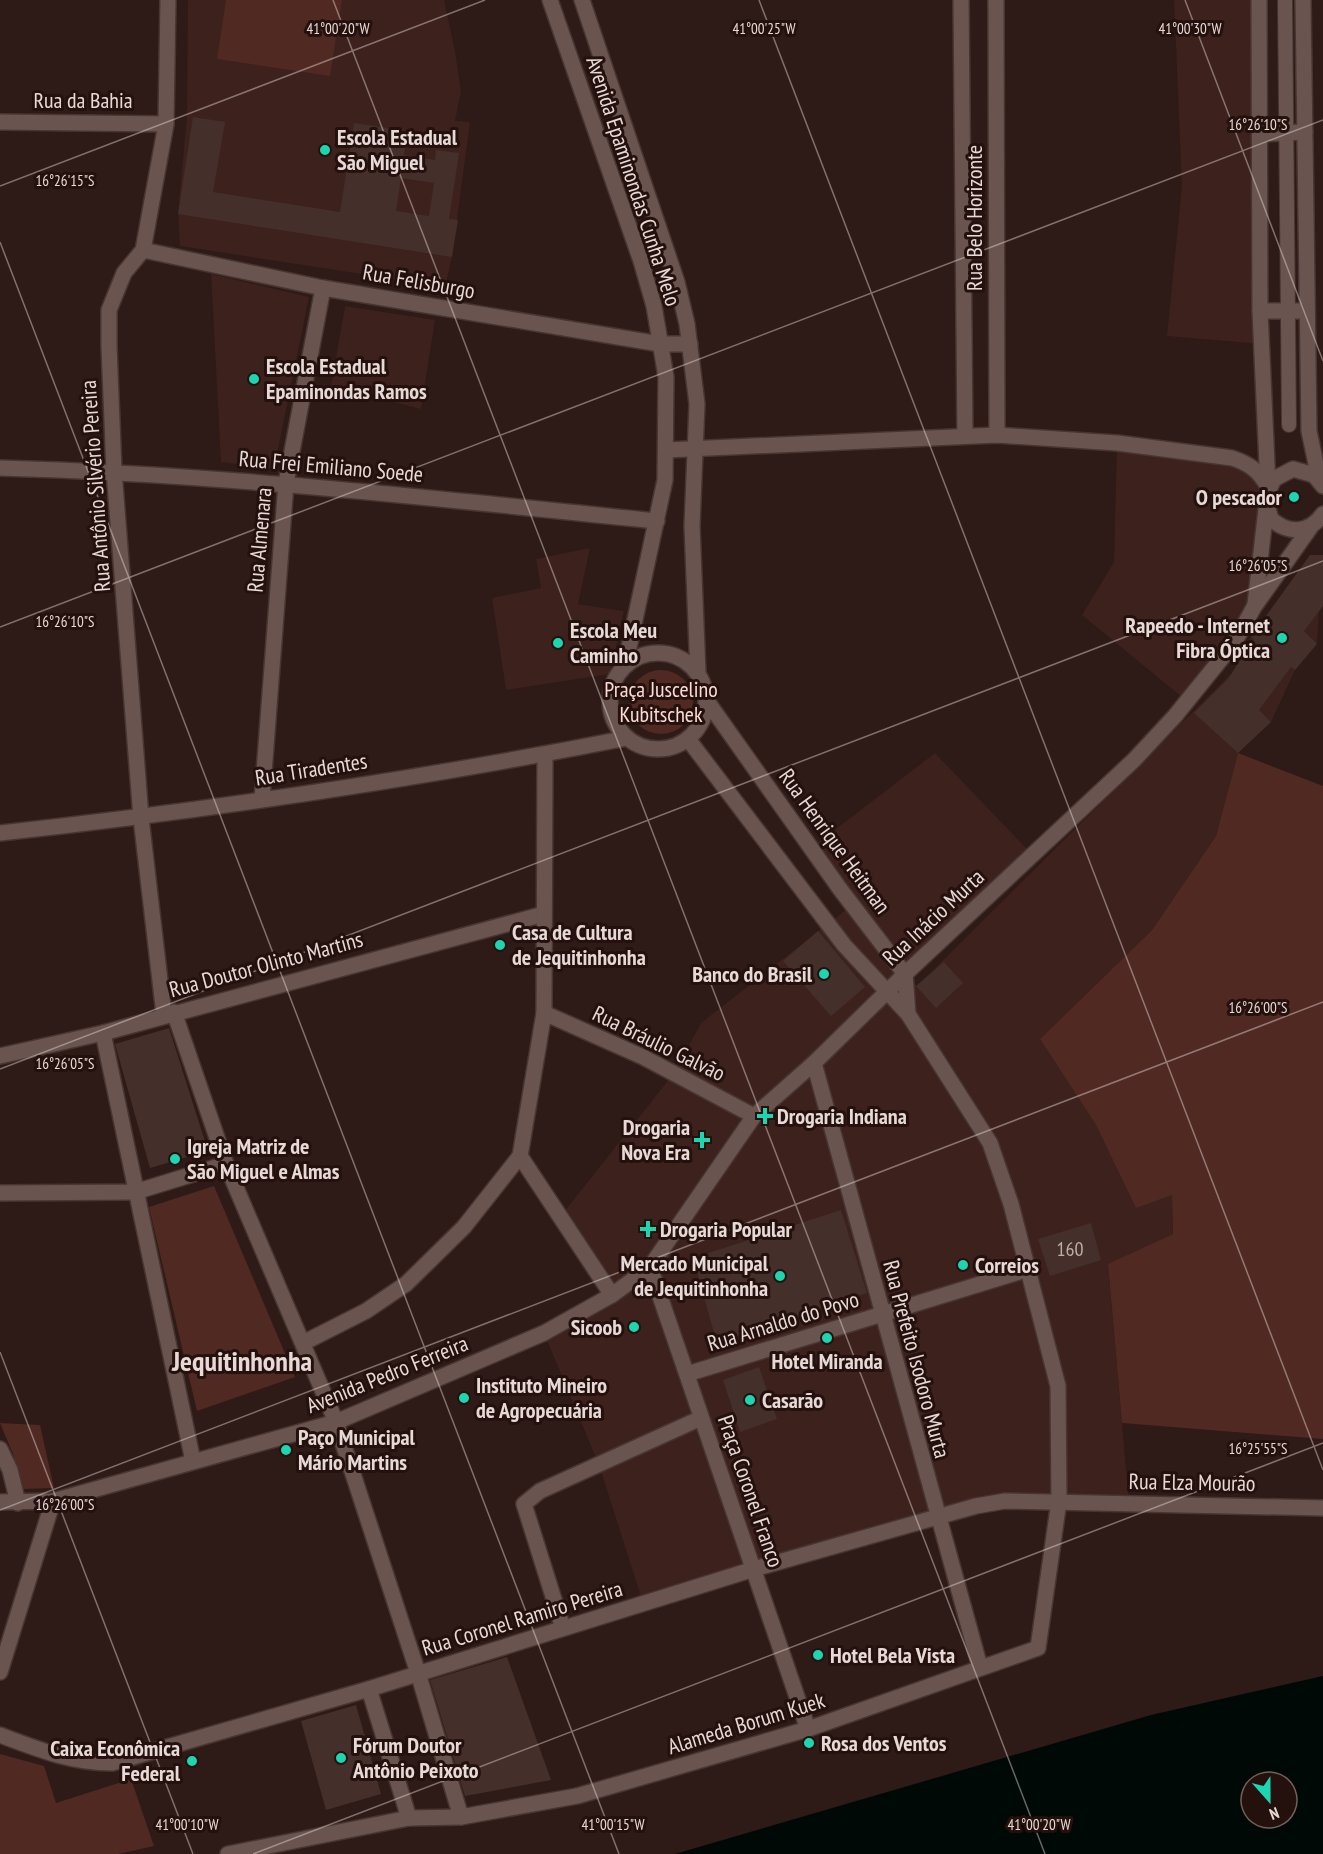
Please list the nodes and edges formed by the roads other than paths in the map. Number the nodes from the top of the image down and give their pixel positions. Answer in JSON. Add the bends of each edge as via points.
{"nodes":[{"id":1,"x":168,"y":0,"type":"edge"},
{"id":2,"x":551,"y":0,"type":"edge"},
{"id":3,"x":582,"y":0,"type":"edge"},
{"id":4,"x":961,"y":0,"type":"edge"},
{"id":5,"x":996,"y":0,"type":"edge"},
{"id":6,"x":1259,"y":0,"type":"edge"},
{"id":7,"x":1278,"y":0,"type":"edge"},
{"id":8,"x":1285,"y":0,"type":"edge"},
{"id":9,"x":1303,"y":0,"type":"edge"},
{"id":10,"x":0,"y":122,"type":"edge"},
{"id":11,"x":166,"y":124,"type":"junction"},
{"id":12,"x":1305,"y":132,"type":"junction"},
{"id":13,"x":1261,"y":134,"type":"junction"},
{"id":14,"x":143,"y":250,"type":"junction"},
{"id":15,"x":322,"y":288,"type":"junction"},
{"id":16,"x":1260,"y":311,"type":"junction"},
{"id":17,"x":1307,"y":311,"type":"junction"},
{"id":18,"x":660,"y":344,"type":"junction"},
{"id":19,"x":690,"y":344,"type":"junction"},
{"id":20,"x":965,"y":435,"type":"junction"},
{"id":21,"x":997,"y":435,"type":"junction"},
{"id":22,"x":697,"y":449,"type":"junction"},
{"id":23,"x":666,"y":450,"type":"junction"},
{"id":24,"x":0,"y":468,"type":"edge"},
{"id":25,"x":114,"y":471,"type":"junction"},
{"id":26,"x":286,"y":483,"type":"junction"},
{"id":27,"x":1322,"y":484,"type":"edge"},
{"id":28,"x":1268,"y":488,"type":"junction"},
{"id":29,"x":1266,"y":509,"type":"junction"},
{"id":30,"x":1323,"y":514,"type":"edge"},
{"id":31,"x":657,"y":521,"type":"junction"},
{"id":32,"x":1310,"y":528,"type":"junction"},
{"id":33,"x":1254,"y":607,"type":"junction"},
{"id":34,"x":625,"y":666,"type":"junction"},
{"id":35,"x":698,"y":673,"type":"junction"},
{"id":36,"x":707,"y":700,"type":"junction"},
{"id":37,"x":627,"y":738,"type":"junction"},
{"id":38,"x":688,"y":739,"type":"junction"},
{"id":39,"x":544,"y":754,"type":"junction"},
{"id":40,"x":261,"y":799,"type":"junction"},
{"id":41,"x":141,"y":818,"type":"junction"},
{"id":42,"x":0,"y":833,"type":"edge"},
{"id":43,"x":544,"y":914,"type":"junction"},
{"id":44,"x":905,"y":974,"type":"junction"},
{"id":45,"x":886,"y":992,"type":"junction"},
{"id":46,"x":544,"y":1012,"type":"junction"},
{"id":47,"x":169,"y":1013,"type":"junction"},
{"id":48,"x":908,"y":1014,"type":"junction"},
{"id":49,"x":103,"y":1033,"type":"junction"},
{"id":50,"x":0,"y":1056,"type":"edge"},
{"id":51,"x":814,"y":1063,"type":"junction"},
{"id":52,"x":754,"y":1116,"type":"junction"},
{"id":53,"x":520,"y":1155,"type":"junction"},
{"id":54,"x":226,"y":1164,"type":"junction"},
{"id":55,"x":135,"y":1192,"type":"junction"},
{"id":56,"x":0,"y":1193,"type":"edge"},
{"id":57,"x":650,"y":1267,"type":"junction"},
{"id":58,"x":1029,"y":1269,"type":"junction"},
{"id":59,"x":612,"y":1295,"type":"junction"},
{"id":60,"x":882,"y":1315,"type":"junction"},
{"id":61,"x":303,"y":1343,"type":"junction"},
{"id":62,"x":687,"y":1374,"type":"junction"},
{"id":63,"x":701,"y":1418,"type":"junction"},
{"id":64,"x":336,"y":1422,"type":"junction"},
{"id":65,"x":0,"y":1449,"type":"edge"},
{"id":66,"x":193,"y":1461,"type":"junction"},
{"id":67,"x":53,"y":1501,"type":"junction"},
{"id":68,"x":0,"y":1502,"type":"edge"},
{"id":69,"x":1059,"y":1502,"type":"junction"},
{"id":70,"x":18,"y":1503,"type":"junction"},
{"id":71,"x":1323,"y":1508,"type":"edge"},
{"id":72,"x":937,"y":1515,"type":"junction"},
{"id":73,"x":754,"y":1569,"type":"junction"},
{"id":74,"x":563,"y":1628,"type":"junction"},
{"id":75,"x":980,"y":1667,"type":"junction"},
{"id":76,"x":0,"y":1672,"type":"edge"},
{"id":77,"x":418,"y":1673,"type":"junction"},
{"id":78,"x":369,"y":1689,"type":"junction"},
{"id":79,"x":808,"y":1729,"type":"junction"},
{"id":80,"x":0,"y":1735,"type":"edge"},
{"id":81,"x":461,"y":1817,"type":"junction"},
{"id":82,"x":409,"y":1818,"type":"junction"},
{"id":83,"x":228,"y":1854,"type":"edge"}],
"edges":[{"from":1,"to":11,"type":"street","name":"Rua Antônio Silvério Pereira"},
{"from":2,"to":18,"type":"street","name":"Avenida Epaminondas Cunha Melo","via":[[641,261]]},
{"from":3,"to":19,"type":"street","name":"Avenida Epaminondas Cunha Melo","via":[[677,282]]},
{"from":4,"to":20,"type":"street","name":"Rua Belo Horizonte"},
{"from":5,"to":21,"type":"street","name":"Rua Belo Horizonte"},
{"from":6,"to":13,"type":"street"},
{"from":7,"to":8,"type":"street","via":[[1286,425]]},
{"from":9,"to":12,"type":"street"},
{"from":10,"to":11,"type":"street","name":"Rua da Bahia"},
{"from":11,"to":14,"type":"street","name":"Rua Antônio Silvério Pereira"},
{"from":12,"to":13,"type":"street"},
{"from":12,"to":17,"type":"street"},
{"from":13,"to":16,"type":"street"},
{"from":14,"to":15,"type":"street","name":"Rua Felisburgo"},
{"from":14,"to":25,"type":"street","name":"Rua Antônio Silvério Pereira","via":[[124,273],[109,310]]},
{"from":15,"to":18,"type":"street","name":"Rua Felisburgo"},
{"from":15,"to":26,"type":"street","name":"Rua Almenara"},
{"from":16,"to":17,"type":"street"},
{"from":16,"to":28,"type":"street"},
{"from":17,"to":27,"type":"street","via":[[1309,431]]},
{"from":18,"to":19,"type":"street","name":"Rua Felisburgo"},
{"from":18,"to":23,"type":"street","name":"Avenida Epaminondas Cunha Melo","via":[[666,377]]},
{"from":19,"to":22,"type":"street","name":"Avenida Epaminondas Cunha Melo"},
{"from":20,"to":21,"type":"street"},
{"from":20,"to":22,"type":"street"},
{"from":21,"to":28,"type":"street","via":[[1117,443],[1232,458],[1248,463]]},
{"from":22,"to":23,"type":"street"},
{"from":22,"to":35,"type":"street","via":[[692,526]]},
{"from":23,"to":31,"type":"street"},
{"from":24,"to":25,"type":"street","name":"Rua Frei Emiliano Soede"},
{"from":25,"to":26,"type":"street","name":"Rua Frei Emiliano Soede"},
{"from":25,"to":41,"type":"street","name":"Rua Antônio Silvério Pereira"},
{"from":26,"to":31,"type":"street","name":"Rua Frei Emiliano Soede"},
{"from":26,"to":40,"type":"street","name":"Rua Almenara"},
{"from":27,"to":28,"type":"street","via":[[1304,470],[1293,469],[1283,472]]},
{"from":28,"to":29,"type":"street"},
{"from":29,"to":32,"type":"street","via":[[1279,526],[1289,530]]},
{"from":29,"to":33,"type":"street"},
{"from":30,"to":32,"type":"street"},
{"from":31,"to":34,"type":"street"},
{"from":32,"to":33,"type":"street"},
{"from":33,"to":44,"type":"street","name":"Rua Inácio Murta","via":[[1234,644],[1209,677],[1134,760]]},
{"from":34,"to":35,"type":"street","via":[[639,657],[672,654]]},
{"from":34,"to":37,"type":"street","via":[[615,678],[610,702],[616,725]]},
{"from":35,"to":36,"type":"street"},
{"from":36,"to":38,"type":"street","via":[[705,715]]},
{"from":36,"to":44,"type":"street","name":"Rua Henrique Heitman"},
{"from":37,"to":38,"type":"street","via":[[640,746],[657,749],[673,747]]},
{"from":37,"to":39,"type":"street","name":"Rua Tiradentes"},
{"from":38,"to":45,"type":"street","via":[[844,945]]},
{"from":39,"to":40,"type":"street","name":"Rua Tiradentes"},
{"from":39,"to":43,"type":"street"},
{"from":40,"to":41,"type":"street","name":"Rua Tiradentes"},
{"from":41,"to":42,"type":"street","name":"Rua Tiradentes"},
{"from":41,"to":47,"type":"street","name":"Rua Antônio Silvério Pereira"},
{"from":43,"to":46,"type":"street"},
{"from":43,"to":47,"type":"street","name":"Rua Doutor Olinto Martins"},
{"from":44,"to":45,"type":"street","name":"Rua Inácio Murta"},
{"from":44,"to":48,"type":"street"},
{"from":45,"to":48,"type":"street"},
{"from":45,"to":51,"type":"street","name":"Rua Inácio Murta"},
{"from":46,"to":52,"type":"street","name":"Rua Bráulio Galvão","via":[[643,1057]]},
{"from":46,"to":53,"type":"street"},
{"from":47,"to":49,"type":"street","name":"Rua Doutor Olinto Martins"},
{"from":47,"to":54,"type":"street","name":"Rua Antônio Silvério Pereira"},
{"from":48,"to":58,"type":"street","via":[[990,1143]]},
{"from":49,"to":50,"type":"street","name":"Rua Doutor Olinto Martins"},
{"from":49,"to":55,"type":"street"},
{"from":51,"to":52,"type":"street","name":"Rua Inácio Murta"},
{"from":51,"to":60,"type":"street","name":"Rua Prefeito Isodoro Murta"},
{"from":52,"to":57,"type":"street","name":"Rua Inácio Murta"},
{"from":53,"to":59,"type":"street"},
{"from":53,"to":61,"type":"street","via":[[464,1227],[406,1284],[366,1311]]},
{"from":54,"to":55,"type":"street"},
{"from":54,"to":61,"type":"street","name":"Rua Antônio Silvério Pereira"},
{"from":55,"to":56,"type":"street"},
{"from":55,"to":66,"type":"street"},
{"from":57,"to":59,"type":"street","name":"Avenida Pedro Ferreira"},
{"from":57,"to":62,"type":"street","name":"Praça Coronel Franco"},
{"from":58,"to":60,"type":"street","name":"Rua Arnaldo do Povo"},
{"from":58,"to":69,"type":"street","via":[[1058,1386]]},
{"from":59,"to":64,"type":"street","name":"Avenida Pedro Ferreira","via":[[544,1333]]},
{"from":60,"to":62,"type":"street","name":"Rua Arnaldo do Povo"},
{"from":60,"to":72,"type":"street","name":"Rua Prefeito Isodoro Murta"},
{"from":61,"to":64,"type":"street","name":"Rua Antônio Silvério Pereira"},
{"from":62,"to":63,"type":"street","name":"Praça Coronel Franco"},
{"from":63,"to":73,"type":"street","name":"Praça Coronel Franco"},
{"from":63,"to":74,"type":"street","via":[[540,1491],[524,1504]]},
{"from":64,"to":66,"type":"street","name":"Avenida Pedro Ferreira"},
{"from":64,"to":77,"type":"street"},
{"from":65,"to":70,"type":"street"},
{"from":66,"to":67,"type":"street","name":"Avenida Pedro Ferreira"},
{"from":67,"to":70,"type":"street","name":"Avenida Pedro Ferreira"},
{"from":67,"to":76,"type":"street"},
{"from":68,"to":70,"type":"street","name":"Avenida Pedro Ferreira"},
{"from":69,"to":71,"type":"street","name":"Rua Elza Mourão"},
{"from":69,"to":72,"type":"street","name":"Rua Coronel Ramiro Pereira","via":[[1005,1501]]},
{"from":69,"to":75,"type":"street","name":"Alameda Borum Kuek","via":[[1038,1648]]},
{"from":72,"to":73,"type":"street","name":"Rua Coronel Ramiro Pereira"},
{"from":72,"to":75,"type":"street","name":"Rua Prefeito Isodoro Murta"},
{"from":73,"to":74,"type":"street","name":"Rua Coronel Ramiro Pereira"},
{"from":73,"to":79,"type":"street","name":"Praça Coronel Franco"},
{"from":74,"to":77,"type":"street","name":"Rua Coronel Ramiro Pereira"},
{"from":75,"to":79,"type":"street","name":"Alameda Borum Kuek"},
{"from":77,"to":78,"type":"street","name":"Rua Coronel Ramiro Pereira"},
{"from":77,"to":81,"type":"street"},
{"from":78,"to":80,"type":"street","name":"Rua Coronel Ramiro Pereira","via":[[112,1763],[86,1763]]},
{"from":78,"to":82,"type":"street"},
{"from":79,"to":81,"type":"street","name":"Alameda Borum Kuek","via":[[577,1796]]},
{"from":81,"to":82,"type":"street","name":"Alameda Borum Kuek"},
{"from":82,"to":83,"type":"street","name":"Alameda Borum Kuek"}]}
